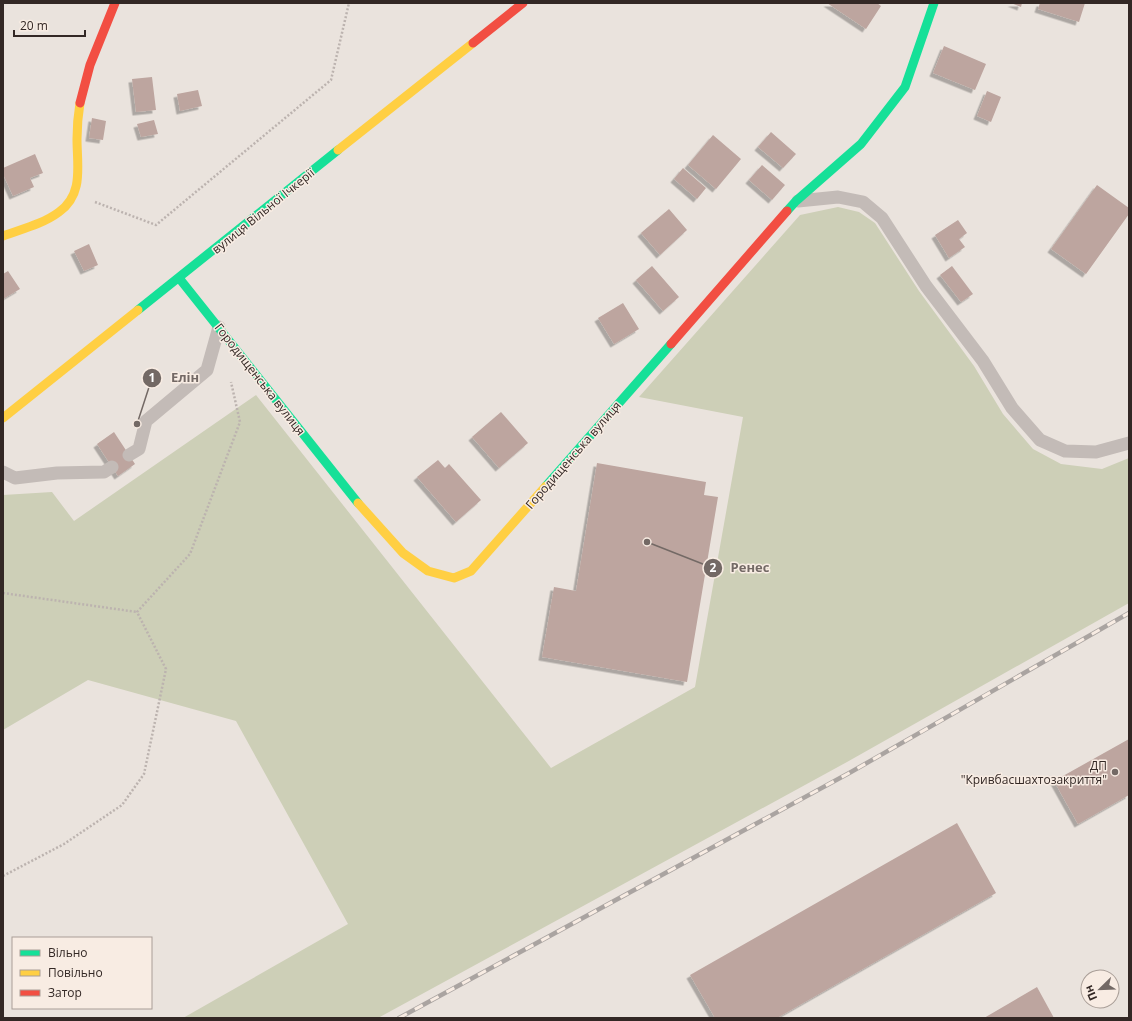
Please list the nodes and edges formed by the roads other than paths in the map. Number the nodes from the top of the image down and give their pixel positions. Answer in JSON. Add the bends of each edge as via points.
{"nodes":[{"id":1,"x":115,"y":3,"type":"edge"},
{"id":2,"x":523,"y":3,"type":"edge"},
{"id":3,"x":934,"y":3,"type":"edge"},
{"id":4,"x":796,"y":201,"type":"junction"},
{"id":5,"x":3,"y":236,"type":"edge"},
{"id":6,"x":179,"y":278,"type":"junction"},
{"id":7,"x":219,"y":327,"type":"junction"},
{"id":8,"x":3,"y":418,"type":"edge"},
{"id":9,"x":1129,"y":443,"type":"edge"},
{"id":10,"x":129,"y":455,"type":"dead end"},
{"id":11,"x":112,"y":467,"type":"dead end"},
{"id":12,"x":3,"y":472,"type":"edge"}],
"edges":[{"from":1,"to":5,"type":"street","via":[[92,54],[81,92],[77,132],[79,177],[74,194],[64,209]]},
{"from":2,"to":6,"type":"street","name":"вулиця Вільної Ічкерії"},
{"from":3,"to":4,"type":"street","name":"Городищенська вулиця","via":[[905,87],[861,144]]},
{"from":4,"to":7,"type":"street","name":"Городищенська вулиця","via":[[471,571],[454,578],[428,571],[409,558],[365,512]]},
{"from":4,"to":9,"type":"lane","via":[[838,197],[863,202],[882,218],[926,286],[983,361],[1012,408],[1040,440],[1065,451],[1096,452]]},
{"from":6,"to":7,"type":"street","name":"Городищенська вулиця"},
{"from":6,"to":8,"type":"street","name":"вулиця Вільної Ічкерії"},
{"from":7,"to":10,"type":"lane","via":[[207,370],[146,421],[139,448]]},
{"from":11,"to":12,"type":"lane","via":[[104,472],[57,473],[15,478]]}]}
